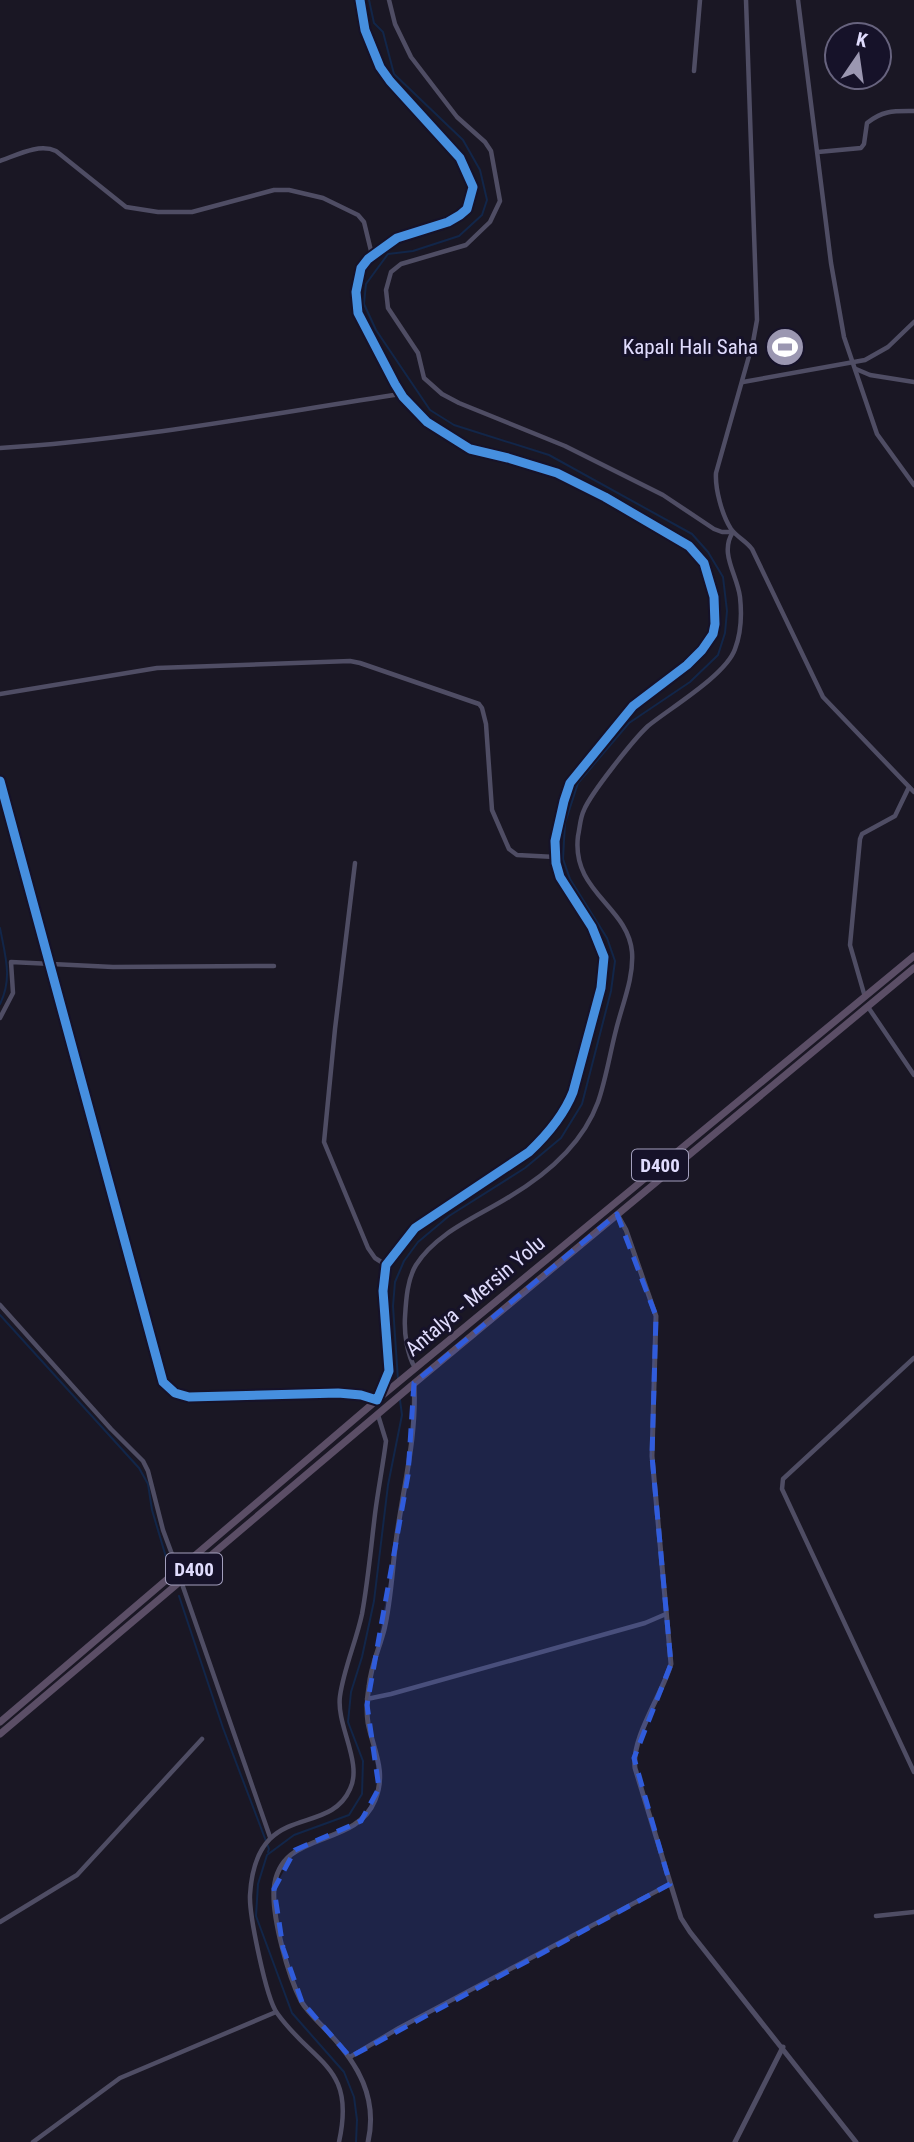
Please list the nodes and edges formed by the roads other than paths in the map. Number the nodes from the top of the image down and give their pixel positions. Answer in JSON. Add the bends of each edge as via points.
{"nodes":[{"id":1,"x":360,"y":0,"type":"edge"},
{"id":2,"x":389,"y":0,"type":"edge"},
{"id":3,"x":700,"y":0,"type":"edge"},
{"id":4,"x":746,"y":0,"type":"edge"},
{"id":5,"x":799,"y":0,"type":"edge"},
{"id":6,"x":694,"y":71,"type":"dead end"},
{"id":7,"x":914,"y":111,"type":"edge"},
{"id":8,"x":818,"y":152,"type":"junction"},
{"id":9,"x":0,"y":161,"type":"edge"},
{"id":10,"x":372,"y":255,"type":"junction"},
{"id":11,"x":914,"y":322,"type":"edge"},
{"id":12,"x":854,"y":362,"type":"junction"},
{"id":13,"x":856,"y":369,"type":"junction"},
{"id":14,"x":743,"y":382,"type":"junction"},
{"id":15,"x":914,"y":382,"type":"edge"},
{"id":16,"x":401,"y":394,"type":"junction"},
{"id":17,"x":0,"y":448,"type":"edge"},
{"id":18,"x":914,"y":485,"type":"edge"},
{"id":19,"x":733,"y":532,"type":"junction"},
{"id":20,"x":0,"y":694,"type":"edge"},
{"id":21,"x":0,"y":781,"type":"edge"},
{"id":22,"x":909,"y":787,"type":"junction"},
{"id":23,"x":914,"y":792,"type":"edge"},
{"id":24,"x":555,"y":857,"type":"junction"},
{"id":25,"x":355,"y":863,"type":"dead end"},
{"id":26,"x":914,"y":956,"type":"edge"},
{"id":27,"x":50,"y":966,"type":"junction"},
{"id":28,"x":274,"y":966,"type":"dead end"},
{"id":29,"x":914,"y":968,"type":"edge"},
{"id":30,"x":865,"y":997,"type":"junction"},
{"id":31,"x":868,"y":1007,"type":"junction"},
{"id":32,"x":0,"y":1017,"type":"edge"},
{"id":33,"x":914,"y":1075,"type":"edge"},
{"id":34,"x":617,"y":1214,"type":"junction"},
{"id":35,"x":386,"y":1265,"type":"junction"},
{"id":36,"x":0,"y":1305,"type":"edge"},
{"id":37,"x":914,"y":1358,"type":"edge"},
{"id":38,"x":415,"y":1368,"type":"junction"},
{"id":39,"x":412,"y":1385,"type":"junction"},
{"id":40,"x":380,"y":1397,"type":"junction"},
{"id":41,"x":378,"y":1414,"type":"junction"},
{"id":42,"x":181,"y":1569,"type":"junction"},
{"id":43,"x":180,"y":1581,"type":"junction"},
{"id":44,"x":666,"y":1615,"type":"junction"},
{"id":45,"x":367,"y":1699,"type":"junction"},
{"id":46,"x":0,"y":1722,"type":"edge"},
{"id":47,"x":0,"y":1734,"type":"edge"},
{"id":48,"x":202,"y":1739,"type":"dead end"},
{"id":49,"x":914,"y":1772,"type":"edge"},
{"id":50,"x":270,"y":1837,"type":"junction"},
{"id":51,"x":670,"y":1884,"type":"junction"},
{"id":52,"x":914,"y":1912,"type":"edge"},
{"id":53,"x":876,"y":1916,"type":"dead end"},
{"id":54,"x":0,"y":1922,"type":"edge"},
{"id":55,"x":276,"y":2012,"type":"junction"},
{"id":56,"x":783,"y":2047,"type":"junction"},
{"id":57,"x":350,"y":2057,"type":"junction"},
{"id":58,"x":33,"y":2142,"type":"edge"},
{"id":59,"x":339,"y":2142,"type":"edge"},
{"id":60,"x":368,"y":2142,"type":"edge"},
{"id":61,"x":735,"y":2142,"type":"edge"},
{"id":62,"x":856,"y":2142,"type":"edge"}],
"edges":[{"from":1,"to":10,"type":"street","via":[[365,30],[380,67],[460,158],[472,187],[467,209],[460,215],[397,238]]},
{"from":2,"to":19,"type":"street","via":[[411,57],[429,84],[491,151],[500,201],[490,222],[466,244],[401,264],[391,272],[388,308],[418,353],[424,378],[459,403],[565,446],[663,495],[714,529]]},
{"from":3,"to":6,"type":"street"},
{"from":4,"to":14,"type":"street","via":[[757,320]]},
{"from":5,"to":8,"type":"street"},
{"from":7,"to":8,"type":"street","via":[[885,111],[874,117],[867,123],[861,148]]},
{"from":8,"to":12,"type":"street","via":[[831,263],[844,337]]},
{"from":9,"to":10,"type":"street","via":[[49,148],[126,207],[138,210],[203,211],[274,190],[323,198],[359,215]]},
{"from":10,"to":16,"type":"street","via":[[358,277],[358,313]]},
{"from":11,"to":12,"type":"street","via":[[878,354]]},
{"from":12,"to":13,"type":"street"},
{"from":12,"to":14,"type":"street"},
{"from":13,"to":15,"type":"street"},
{"from":13,"to":18,"type":"street","via":[[877,434]]},
{"from":14,"to":19,"type":"street","via":[[716,473]]},
{"from":16,"to":17,"type":"street"},
{"from":16,"to":24,"type":"street","via":[[428,422],[470,449],[556,473],[659,526],[689,546],[710,577],[715,624],[709,640],[687,666],[633,706],[570,783]]},
{"from":19,"to":22,"type":"street","via":[[752,549],[822,697]]},
{"from":19,"to":38,"type":"street","via":[[726,545],[740,596],[741,621],[734,652],[722,669],[646,729],[592,796],[580,823],[577,848],[584,876],[626,933],[632,951],[631,974],[598,1102],[581,1135],[543,1173],[442,1237],[415,1267],[405,1324]]},
{"from":20,"to":24,"type":"street","via":[[157,668],[360,663],[479,704],[486,724],[492,810],[509,849],[517,855]]},
{"from":21,"to":27,"type":"street"},
{"from":22,"to":23,"type":"street"},
{"from":22,"to":30,"type":"street","via":[[895,816],[860,839],[850,945]]},
{"from":24,"to":35,"type":"street","via":[[560,877],[592,927],[604,957],[601,988],[566,1108],[530,1152],[415,1228]]},
{"from":25,"to":35,"type":"street","via":[[324,1142],[368,1248]]},
{"from":26,"to":30,"type":"highway","name":"Antalya - Mersin Yolu","number":"D400"},
{"from":27,"to":28,"type":"street"},
{"from":27,"to":32,"type":"street","via":[[11,962],[13,993]]},
{"from":27,"to":40,"type":"street","via":[[163,1382],[175,1393],[189,1397],[338,1393]]},
{"from":29,"to":31,"type":"highway","name":"Antalya - Mersin Yolu","number":"D400"},
{"from":30,"to":38,"type":"highway","name":"Antalya - Mersin Yolu","number":"D400"},
{"from":31,"to":33,"type":"street"},
{"from":31,"to":34,"type":"highway","name":"Antalya - Mersin Yolu","number":"D400"},
{"from":34,"to":39,"type":"highway","name":"Antalya - Mersin Yolu","number":"D400"},
{"from":34,"to":44,"type":"street","via":[[656,1317],[652,1456]]},
{"from":35,"to":40,"type":"street","via":[[383,1291],[389,1371]]},
{"from":36,"to":42,"type":"street","via":[[144,1461],[163,1531]]},
{"from":37,"to":49,"type":"street","via":[[783,1479],[782,1489]]},
{"from":38,"to":40,"type":"highway","name":"Antalya - Mersin Yolu","number":"D400"},
{"from":39,"to":41,"type":"highway","name":"Antalya - Mersin Yolu","number":"D400"},
{"from":39,"to":45,"type":"street","via":[[415,1398],[408,1475],[384,1630]]},
{"from":40,"to":42,"type":"highway","name":"Antalya - Mersin Yolu","number":"D400"},
{"from":41,"to":43,"type":"highway","name":"Antalya - Mersin Yolu","number":"D400"},
{"from":41,"to":50,"type":"street","via":[[386,1441],[362,1615],[339,1699],[353,1782],[337,1807],[287,1825]]},
{"from":42,"to":46,"type":"highway","name":"Antalya - Mersin Yolu","number":"D400"},
{"from":43,"to":47,"type":"highway","name":"Antalya - Mersin Yolu","number":"D400"},
{"from":43,"to":50,"type":"street"},
{"from":44,"to":45,"type":"street"},
{"from":44,"to":51,"type":"street","via":[[671,1664],[634,1758]]},
{"from":45,"to":57,"type":"street","via":[[378,1755],[379,1788],[374,1802],[361,1821],[295,1850],[278,1873],[274,1889],[276,1920],[302,2002]]},
{"from":48,"to":54,"type":"street","via":[[77,1875]]},
{"from":50,"to":55,"type":"street","via":[[256,1862],[250,1897],[262,1971]]},
{"from":51,"to":56,"type":"street","via":[[690,1932]]},
{"from":51,"to":57,"type":"street"},
{"from":52,"to":53,"type":"street"},
{"from":55,"to":58,"type":"street","via":[[120,2078]]},
{"from":55,"to":59,"type":"street","via":[[322,2061],[340,2088],[344,2119]]},
{"from":56,"to":61,"type":"street"},
{"from":56,"to":62,"type":"street"},
{"from":57,"to":60,"type":"street","via":[[362,2079],[372,2117]]}]}
